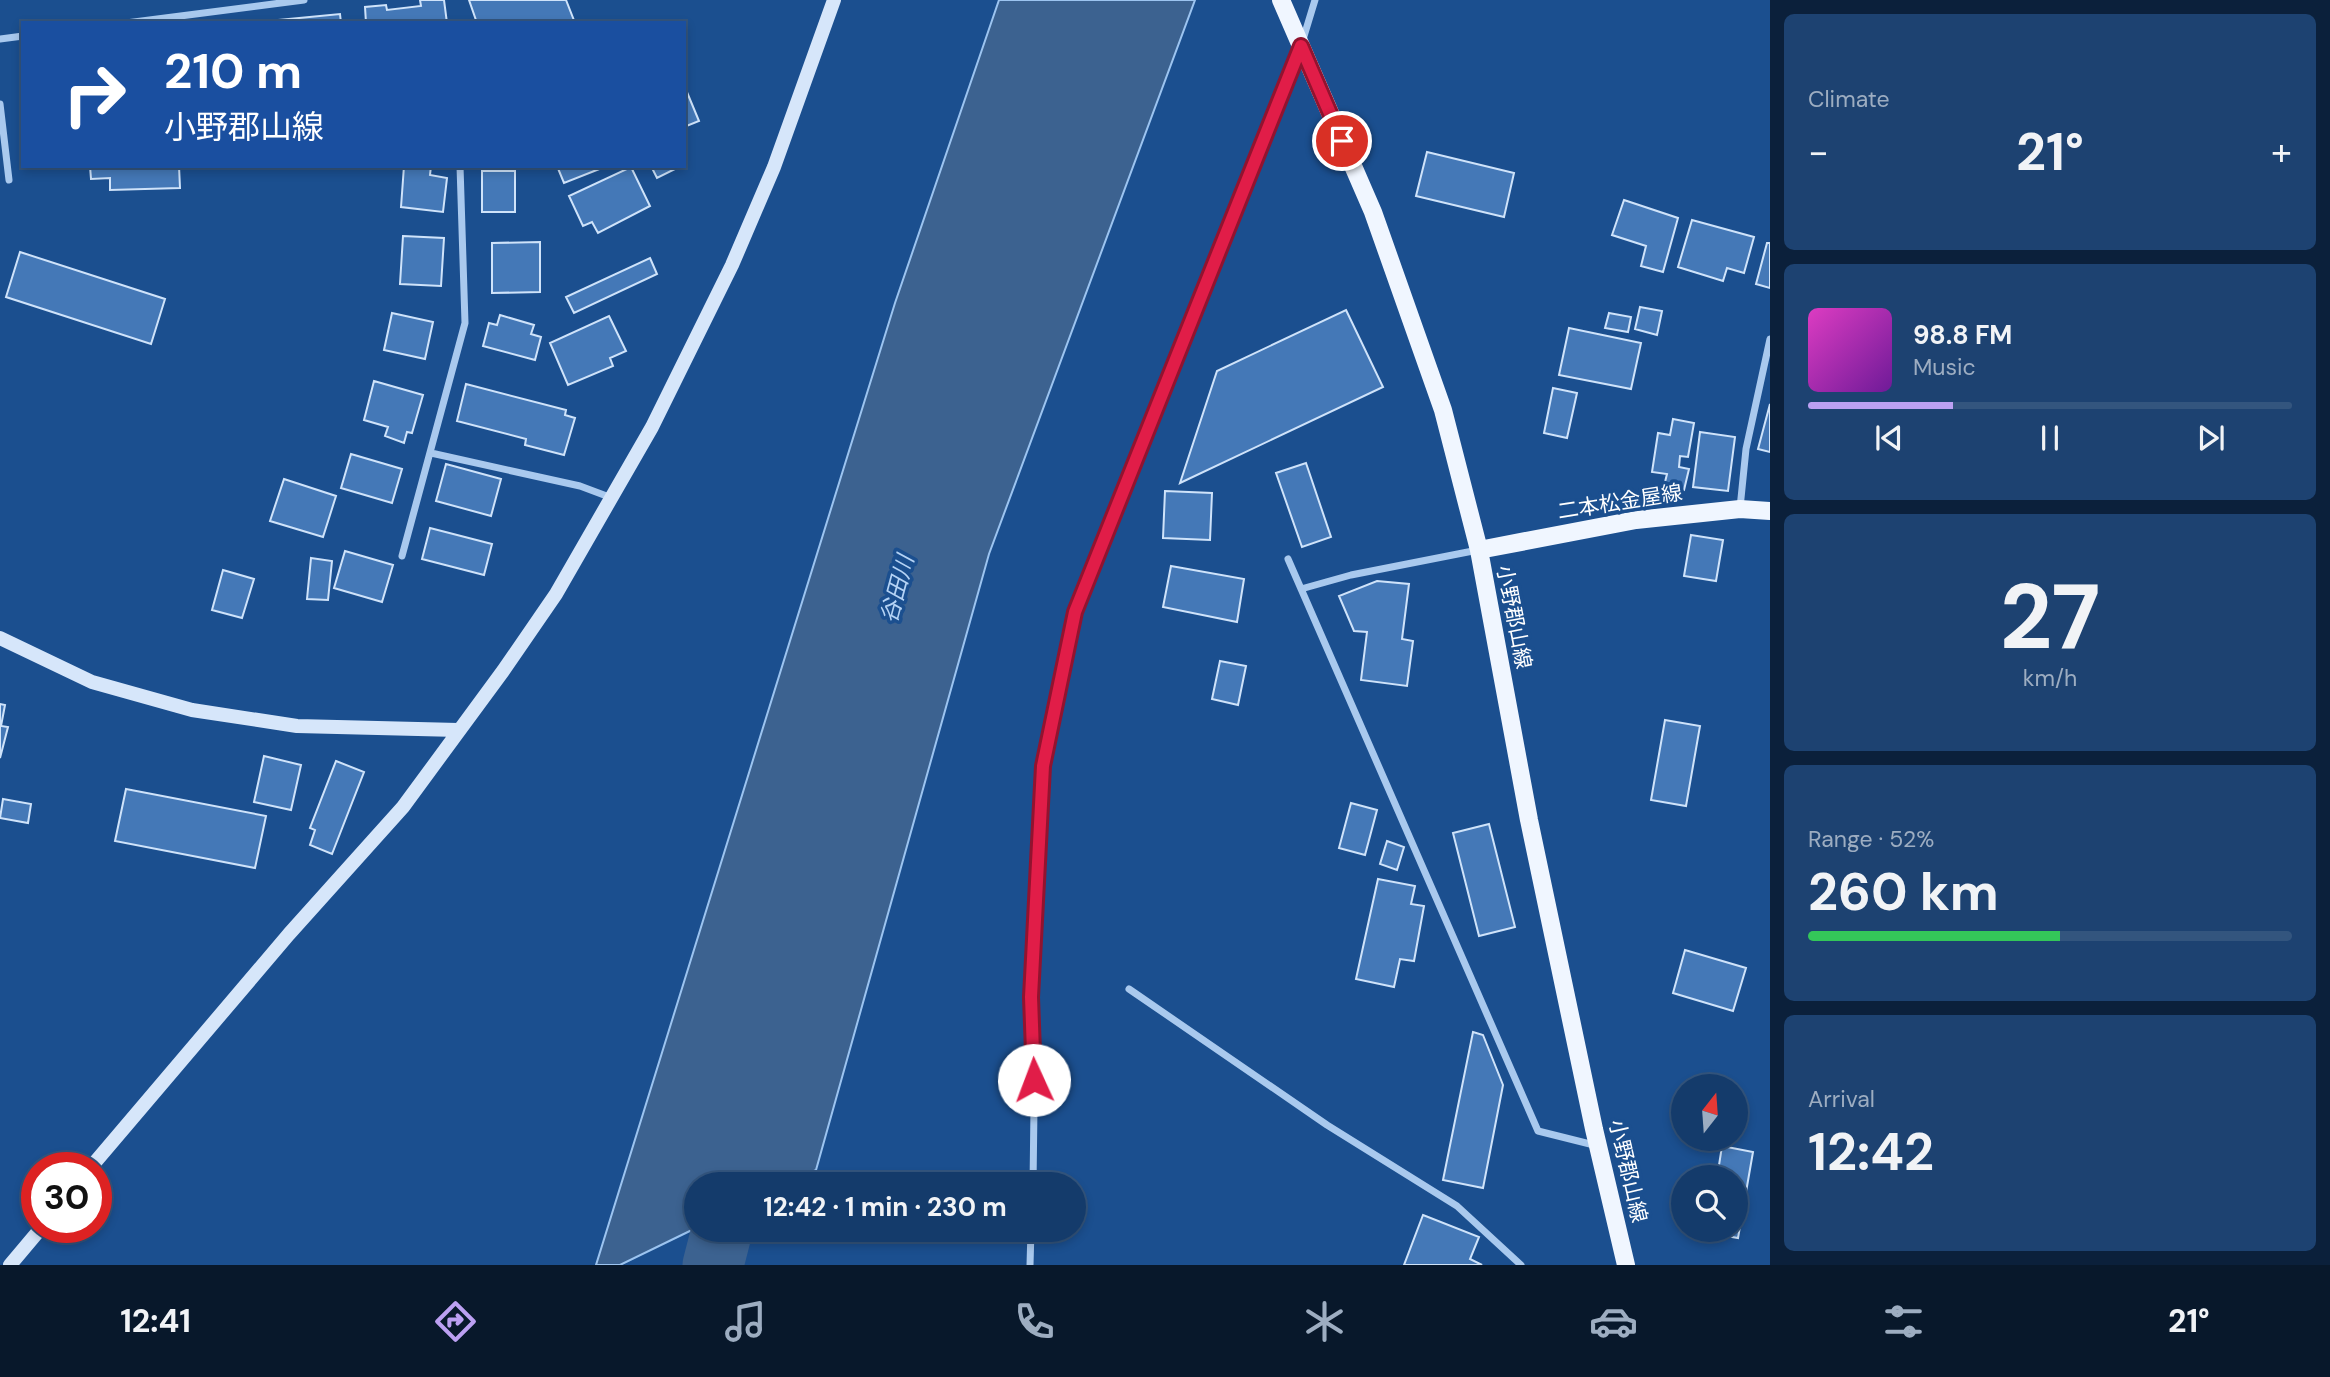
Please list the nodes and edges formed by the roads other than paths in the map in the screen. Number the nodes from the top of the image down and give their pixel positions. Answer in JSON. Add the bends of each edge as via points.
{"nodes":[{"id":1,"x":304,"y":0,"type":"edge"},
{"id":2,"x":834,"y":0,"type":"edge"},
{"id":3,"x":1282,"y":0,"type":"edge"},
{"id":4,"x":1315,"y":0,"type":"edge"},
{"id":5,"x":141,"y":21,"type":"edge"},
{"id":6,"x":21,"y":36,"type":"edge"},
{"id":7,"x":0,"y":39,"type":"edge"},
{"id":8,"x":1301,"y":46,"type":"junction"},
{"id":9,"x":0,"y":104,"type":"edge"},
{"id":10,"x":2,"y":136,"type":"edge"},
{"id":11,"x":460,"y":168,"type":"edge"},
{"id":12,"x":9,"y":180,"type":"dead end"},
{"id":13,"x":1770,"y":339,"type":"edge"},
{"id":14,"x":431,"y":453,"type":"junction"},
{"id":15,"x":612,"y":498,"type":"junction"},
{"id":16,"x":1740,"y":509,"type":"junction"},
{"id":17,"x":1770,"y":511,"type":"edge"},
{"id":18,"x":1479,"y":550,"type":"junction"},
{"id":19,"x":402,"y":556,"type":"dead end"},
{"id":20,"x":1288,"y":559,"type":"dead end"},
{"id":21,"x":1301,"y":589,"type":"junction"},
{"id":22,"x":0,"y":638,"type":"edge"},
{"id":23,"x":458,"y":730,"type":"junction"},
{"id":24,"x":1129,"y":989,"type":"dead end"},
{"id":25,"x":1598,"y":1146,"type":"junction"},
{"id":26,"x":104,"y":1152,"type":"edge"},
{"id":27,"x":1032,"y":1172,"type":"edge"},
{"id":28,"x":1031,"y":1242,"type":"edge"},
{"id":29,"x":29,"y":1243,"type":"edge"},
{"id":30,"x":10,"y":1265,"type":"edge"},
{"id":31,"x":1030,"y":1265,"type":"edge"},
{"id":32,"x":1521,"y":1265,"type":"edge"},
{"id":33,"x":1626,"y":1265,"type":"edge"}],
"edges":[{"from":1,"to":5,"type":"street"},
{"from":2,"to":15,"type":"street","via":[[774,167],[732,265]]},
{"from":3,"to":8,"type":"main road","name":"小野郡山線"},
{"from":4,"to":8,"type":"street"},
{"from":6,"to":7,"type":"street"},
{"from":8,"to":18,"type":"main road","name":"小野郡山線","via":[[1373,212],[1444,410]]},
{"from":8,"to":27,"type":"street","via":[[1075,612],[1043,766],[1031,997]]},
{"from":9,"to":10,"type":"street"},
{"from":10,"to":12,"type":"street"},
{"from":11,"to":14,"type":"street","via":[[465,323]]},
{"from":13,"to":16,"type":"street","via":[[1746,449]]},
{"from":14,"to":15,"type":"street","via":[[580,486]]},
{"from":14,"to":19,"type":"street"},
{"from":15,"to":23,"type":"street","via":[[556,594]]},
{"from":16,"to":17,"type":"main road","name":"二本松金屋線"},
{"from":16,"to":18,"type":"main road","name":"二本松金屋線","via":[[1636,520]]},
{"from":18,"to":21,"type":"street"},
{"from":18,"to":25,"type":"main road","name":"小野郡山線","via":[[1529,820]]},
{"from":20,"to":21,"type":"street"},
{"from":21,"to":25,"type":"street","via":[[1538,1131]]},
{"from":22,"to":23,"type":"street","via":[[92,682],[192,710],[297,726]]},
{"from":23,"to":26,"type":"street","via":[[403,807]]},
{"from":24,"to":32,"type":"street","via":[[1327,1125],[1457,1206]]},
{"from":25,"to":33,"type":"main road","name":"小野郡山線"},
{"from":28,"to":31,"type":"street"},
{"from":29,"to":30,"type":"street"}]}
